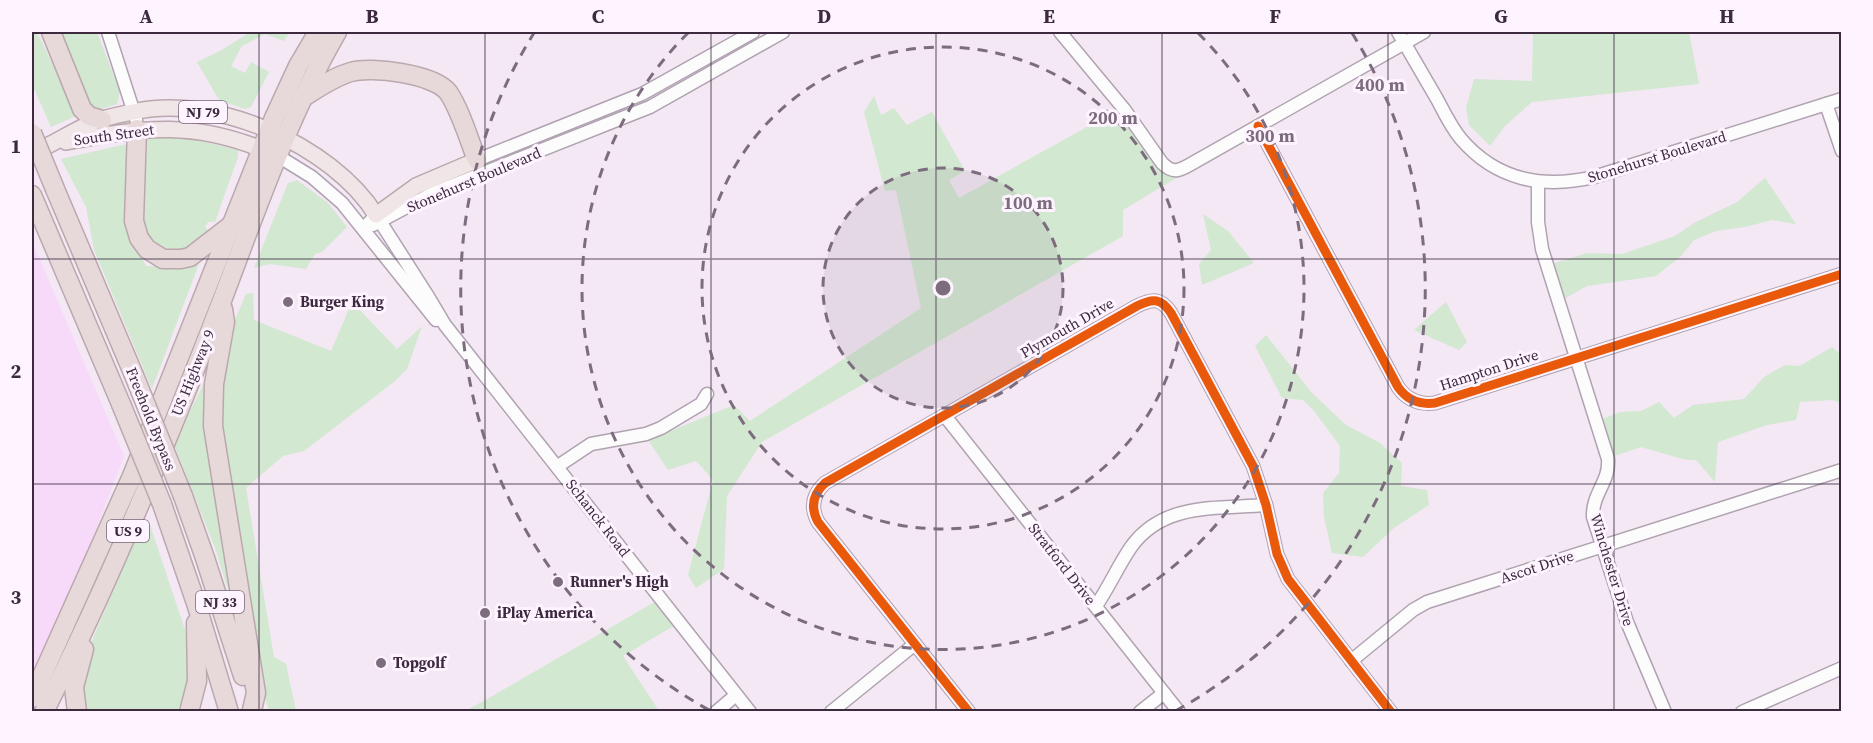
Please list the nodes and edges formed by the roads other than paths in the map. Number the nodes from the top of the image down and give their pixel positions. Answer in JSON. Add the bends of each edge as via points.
{"nodes":[{"id":1,"x":51,"y":32,"type":"edge"},
{"id":2,"x":108,"y":32,"type":"edge"},
{"id":3,"x":318,"y":32,"type":"edge"},
{"id":4,"x":337,"y":32,"type":"edge"},
{"id":5,"x":753,"y":32,"type":"edge"},
{"id":6,"x":783,"y":32,"type":"edge"},
{"id":7,"x":1060,"y":32,"type":"edge"},
{"id":8,"x":1424,"y":32,"type":"edge"},
{"id":9,"x":1401,"y":37,"type":"edge"},
{"id":10,"x":706,"y":58,"type":"junction"},
{"id":11,"x":714,"y":71,"type":"junction"},
{"id":12,"x":302,"y":98,"type":"junction"},
{"id":13,"x":1842,"y":99,"type":"edge"},
{"id":14,"x":1826,"y":104,"type":"junction"},
{"id":15,"x":102,"y":120,"type":"junction"},
{"id":16,"x":136,"y":121,"type":"junction"},
{"id":17,"x":1258,"y":126,"type":"junction"},
{"id":18,"x":32,"y":133,"type":"edge"},
{"id":19,"x":277,"y":134,"type":"junction"},
{"id":20,"x":530,"y":139,"type":"junction"},
{"id":21,"x":54,"y":144,"type":"junction"},
{"id":22,"x":1842,"y":151,"type":"edge"},
{"id":23,"x":32,"y":153,"type":"edge"},
{"id":24,"x":270,"y":153,"type":"junction"},
{"id":25,"x":536,"y":154,"type":"junction"},
{"id":26,"x":477,"y":160,"type":"junction"},
{"id":27,"x":497,"y":169,"type":"junction"},
{"id":28,"x":1538,"y":183,"type":"junction"},
{"id":29,"x":32,"y":202,"type":"edge"},
{"id":30,"x":378,"y":219,"type":"junction"},
{"id":31,"x":231,"y":225,"type":"junction"},
{"id":32,"x":364,"y":228,"type":"junction"},
{"id":33,"x":1842,"y":274,"type":"edge"},
{"id":34,"x":222,"y":301,"type":"junction"},
{"id":35,"x":445,"y":325,"type":"junction"},
{"id":36,"x":1576,"y":358,"type":"junction"},
{"id":37,"x":707,"y":394,"type":"dead end"},
{"id":38,"x":945,"y":416,"type":"junction"},
{"id":39,"x":558,"y":466,"type":"junction"},
{"id":40,"x":1842,"y":470,"type":"edge"},
{"id":41,"x":1266,"y":505,"type":"junction"},
{"id":42,"x":1602,"y":546,"type":"junction"},
{"id":43,"x":99,"y":597,"type":"junction"},
{"id":44,"x":196,"y":603,"type":"junction"},
{"id":45,"x":1096,"y":606,"type":"junction"},
{"id":46,"x":915,"y":644,"type":"junction"},
{"id":47,"x":1351,"y":661,"type":"junction"},
{"id":48,"x":1842,"y":668,"type":"edge"},
{"id":49,"x":1164,"y":693,"type":"junction"},
{"id":50,"x":736,"y":695,"type":"junction"},
{"id":51,"x":32,"y":698,"type":"edge"},
{"id":52,"x":44,"y":711,"type":"edge"},
{"id":53,"x":77,"y":711,"type":"edge"},
{"id":54,"x":189,"y":711,"type":"edge"},
{"id":55,"x":229,"y":711,"type":"edge"},
{"id":56,"x":252,"y":711,"type":"edge"},
{"id":57,"x":717,"y":711,"type":"edge"},
{"id":58,"x":750,"y":711,"type":"edge"},
{"id":59,"x":831,"y":711,"type":"edge"},
{"id":60,"x":969,"y":711,"type":"edge"},
{"id":61,"x":1140,"y":711,"type":"edge"},
{"id":62,"x":1179,"y":711,"type":"edge"},
{"id":63,"x":1391,"y":711,"type":"edge"},
{"id":64,"x":1665,"y":711,"type":"edge"},
{"id":65,"x":1742,"y":711,"type":"edge"}],
"edges":[{"from":1,"to":15,"type":"highway","via":[[82,109]]},
{"from":2,"to":16,"type":"street"},
{"from":3,"to":19,"type":"highway","name":"US Highway 9","number":"US 9","via":[[291,79]]},
{"from":4,"to":12,"type":"highway","name":"US Highway 9","number":"US 9"},
{"from":5,"to":10,"type":"street","name":"Stonehurst Boulevard"},
{"from":6,"to":11,"type":"street","name":"Stonehurst Boulevard"},
{"from":7,"to":17,"type":"street","via":[[1168,169],[1183,169]]},
{"from":8,"to":9,"type":"street"},
{"from":9,"to":17,"type":"street"},
{"from":9,"to":28,"type":"street","name":"Stonehurst Boulevard","via":[[1463,141],[1500,169]]},
{"from":10,"to":11,"type":"street"},
{"from":10,"to":20,"type":"street","name":"Stonehurst Boulevard","via":[[616,106]]},
{"from":11,"to":25,"type":"street","name":"Stonehurst Boulevard","via":[[650,107]]},
{"from":12,"to":19,"type":"highway","name":"US Highway 9","number":"US 9"},
{"from":12,"to":26,"type":"highway","via":[[354,71],[425,77],[448,93]]},
{"from":13,"to":14,"type":"street","name":"Stonehurst Boulevard"},
{"from":14,"to":22,"type":"street"},
{"from":14,"to":28,"type":"street","name":"Stonehurst Boulevard","via":[[1594,177]]},
{"from":15,"to":16,"type":"main road","name":"South Street","number":"NJ 79"},
{"from":15,"to":21,"type":"main road","name":"South Street","number":"NJ 79"},
{"from":16,"to":19,"type":"main road","name":"South Street","number":"NJ 79","via":[[172,110],[197,111]]},
{"from":16,"to":21,"type":"main road","name":"South Street","number":"NJ 79"},
{"from":16,"to":24,"type":"main road","name":"South Street","number":"NJ 79","via":[[207,133]]},
{"from":16,"to":31,"type":"highway","via":[[135,221],[139,238],[147,249],[163,259],[190,257]]},
{"from":17,"to":36,"type":"street","name":"Hampton Drive","via":[[1407,398],[1420,403],[1435,402]]},
{"from":18,"to":56,"type":"highway","name":"Freehold Bypass","number":"NJ 33","bridge":true,"via":[[183,496]]},
{"from":19,"to":24,"type":"highway","name":"US Highway 9","number":"US 9"},
{"from":19,"to":30,"type":"main road","name":"Schanck Road","via":[[345,178]]},
{"from":20,"to":25,"type":"street"},
{"from":20,"to":26,"type":"street","name":"Stonehurst Boulevard"},
{"from":21,"to":23,"type":"main road","name":"South Street","number":"NJ 79"},
{"from":24,"to":31,"type":"highway","name":"US Highway 9","number":"US 9"},
{"from":24,"to":32,"type":"street","name":"Schanck Road","via":[[325,188]]},
{"from":24,"to":34,"type":"highway","name":"US Highway 9","number":"US 9"},
{"from":25,"to":27,"type":"street","name":"Stonehurst Boulevard"},
{"from":26,"to":27,"type":"street"},
{"from":26,"to":30,"type":"main road","name":"Stonehurst Boulevard","via":[[416,186]]},
{"from":27,"to":30,"type":"street","name":"Stonehurst Boulevard"},
{"from":28,"to":36,"type":"street","name":"Winchester Drive","via":[[1542,249]]},
{"from":29,"to":44,"type":"highway","name":"Freehold Bypass","number":"NJ 33","bridge":true,"via":[[162,504]]},
{"from":30,"to":32,"type":"street","name":"Stonehurst Boulevard"},
{"from":30,"to":35,"type":"street","name":"Schanck Road"},
{"from":31,"to":51,"type":"highway","name":"US Highway 9","number":"US 9","via":[[132,476]]},
{"from":32,"to":35,"type":"street","name":"Schanck Road","via":[[435,320]]},
{"from":33,"to":36,"type":"street","name":"Hampton Drive"},
{"from":34,"to":43,"type":"highway","name":"US Highway 9","number":"US 9"},
{"from":34,"to":56,"type":"highway","via":[[225,322],[213,384],[213,426],[256,693]]},
{"from":35,"to":39,"type":"street","name":"Schanck Road"},
{"from":36,"to":42,"type":"street","name":"Winchester Drive","via":[[1608,459],[1608,473],[1593,508]]},
{"from":37,"to":39,"type":"street","via":[[701,404],[661,428],[591,444]]},
{"from":38,"to":41,"type":"street","name":"Plymouth Drive","via":[[1155,299],[1171,313],[1246,453]]},
{"from":38,"to":45,"type":"street","name":"Stratford Drive"},
{"from":38,"to":46,"type":"street","name":"Plymouth Drive","via":[[825,483],[814,499],[818,522]]},
{"from":39,"to":50,"type":"street","name":"Schanck Road"},
{"from":40,"to":42,"type":"street","name":"Ascot Drive"},
{"from":41,"to":45,"type":"street","via":[[1191,510],[1160,521],[1132,545]]},
{"from":41,"to":47,"type":"street","name":"Plymouth Drive","via":[[1277,554],[1288,579]]},
{"from":42,"to":47,"type":"street","name":"Ascot Drive","via":[[1427,602]]},
{"from":42,"to":64,"type":"street","name":"Winchester Drive","via":[[1627,622]]},
{"from":43,"to":52,"type":"highway","name":"US Highway 9","number":"US 9"},
{"from":43,"to":53,"type":"highway","via":[[75,680]]},
{"from":44,"to":54,"type":"highway","via":[[197,681]]},
{"from":44,"to":55,"type":"highway","name":"Freehold Bypass","number":"NJ 33"},
{"from":45,"to":49,"type":"street","name":"Stratford Drive"},
{"from":46,"to":59,"type":"street"},
{"from":46,"to":60,"type":"street","name":"Plymouth Drive"},
{"from":47,"to":63,"type":"street","name":"Plymouth Drive"},
{"from":48,"to":65,"type":"street"},
{"from":49,"to":61,"type":"street"},
{"from":49,"to":62,"type":"street","name":"Stratford Drive"},
{"from":50,"to":57,"type":"street"},
{"from":50,"to":58,"type":"street","name":"Schanck Road"}]}
